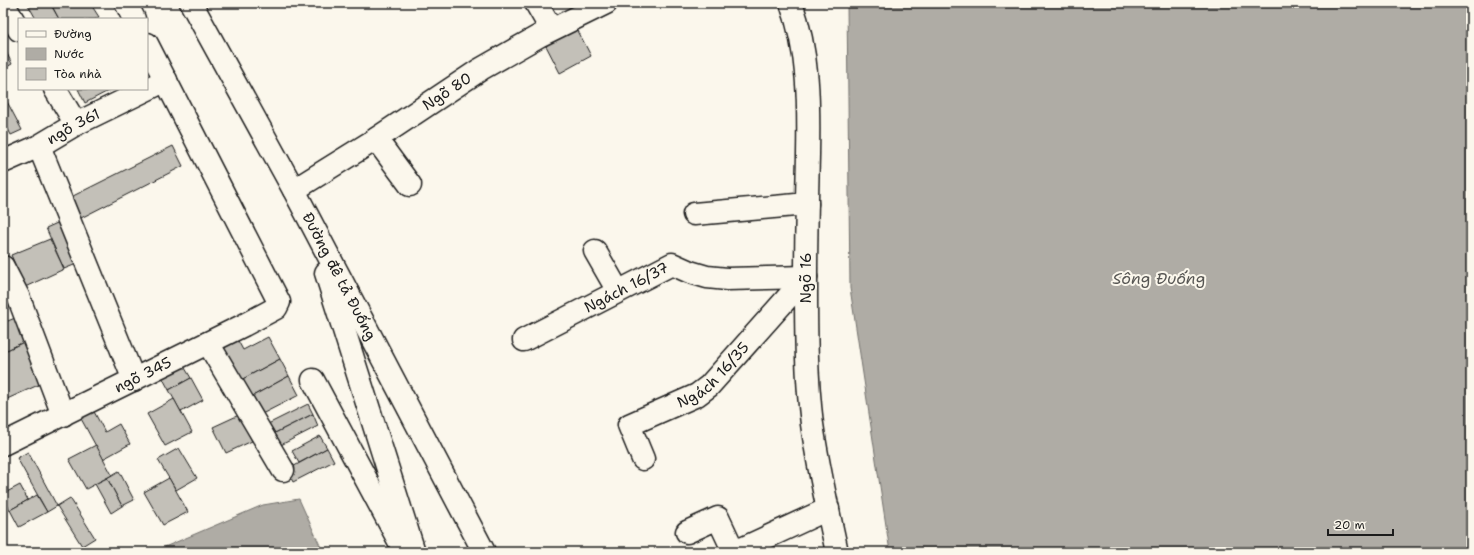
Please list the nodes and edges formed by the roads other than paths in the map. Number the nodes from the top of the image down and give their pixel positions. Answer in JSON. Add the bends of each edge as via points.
{"nodes":[{"id":1,"x":3,"y":3,"type":"edge"},
{"id":2,"x":126,"y":3,"type":"edge"},
{"id":3,"x":191,"y":3,"type":"edge"},
{"id":4,"x":536,"y":3,"type":"edge"},
{"id":5,"x":606,"y":3,"type":"edge"},
{"id":6,"x":791,"y":3,"type":"edge"},
{"id":7,"x":134,"y":18,"type":"edge"},
{"id":8,"x":18,"y":28,"type":"edge"},
{"id":9,"x":551,"y":29,"type":"junction"},
{"id":10,"x":148,"y":46,"type":"edge"},
{"id":11,"x":166,"y":80,"type":"junction"},
{"id":12,"x":148,"y":89,"type":"edge"},
{"id":13,"x":56,"y":90,"type":"edge"},
{"id":14,"x":146,"y":90,"type":"edge"},
{"id":15,"x":76,"y":124,"type":"junction"},
{"id":16,"x":376,"y":139,"type":"junction"},
{"id":17,"x":39,"y":146,"type":"junction"},
{"id":18,"x":3,"y":162,"type":"edge"},
{"id":19,"x":410,"y":185,"type":"dead end"},
{"id":20,"x":294,"y":190,"type":"junction"},
{"id":21,"x":807,"y":204,"type":"junction"},
{"id":22,"x":694,"y":214,"type":"dead end"},
{"id":23,"x":310,"y":219,"type":"junction"},
{"id":24,"x":595,"y":251,"type":"dead end"},
{"id":25,"x":3,"y":267,"type":"edge"},
{"id":26,"x":806,"y":277,"type":"junction"},
{"id":27,"x":618,"y":292,"type":"junction"},
{"id":28,"x":524,"y":340,"type":"dead end"},
{"id":29,"x":208,"y":343,"type":"junction"},
{"id":30,"x":134,"y":380,"type":"junction"},
{"id":31,"x":313,"y":380,"type":"dead end"},
{"id":32,"x":63,"y":415,"type":"junction"},
{"id":33,"x":3,"y":444,"type":"edge"},
{"id":34,"x":643,"y":459,"type":"dead end"},
{"id":35,"x":284,"y":470,"type":"dead end"},
{"id":36,"x":828,"y":509,"type":"junction"},
{"id":37,"x":686,"y":532,"type":"dead end"},
{"id":38,"x":405,"y":552,"type":"edge"},
{"id":39,"x":414,"y":552,"type":"edge"},
{"id":40,"x":484,"y":552,"type":"edge"},
{"id":41,"x":734,"y":552,"type":"edge"},
{"id":42,"x":837,"y":552,"type":"edge"}],
"edges":[{"from":1,"to":8,"type":"street"},
{"from":2,"to":7,"type":"street"},
{"from":3,"to":20,"type":"street","name":"Đường đê tả Đuống"},
{"from":4,"to":9,"type":"street"},
{"from":5,"to":9,"type":"street","name":"Ngõ 80"},
{"from":6,"to":21,"type":"street","name":"Ngõ 16","via":[[802,42],[807,74]]},
{"from":9,"to":16,"type":"street","name":"Ngõ 80","via":[[481,69]]},
{"from":10,"to":11,"type":"street"},
{"from":11,"to":12,"type":"street","name":"ngõ 361"},
{"from":11,"to":29,"type":"street","name":"ngõ 345","via":[[279,302],[276,308]]},
{"from":13,"to":15,"type":"street"},
{"from":14,"to":15,"type":"street","name":"ngõ 361"},
{"from":15,"to":17,"type":"street","name":"ngõ 361"},
{"from":16,"to":19,"type":"street"},
{"from":16,"to":20,"type":"street","name":"Ngõ 80"},
{"from":17,"to":18,"type":"street","name":"ngõ 361"},
{"from":17,"to":30,"type":"street"},
{"from":20,"to":23,"type":"street","name":"Đường đê tả Đuống"},
{"from":21,"to":22,"type":"street"},
{"from":21,"to":26,"type":"street","name":"Ngõ 16"},
{"from":23,"to":39,"type":"street"},
{"from":23,"to":40,"type":"street","name":"Đường đê tả Đuống"},
{"from":24,"to":27,"type":"street"},
{"from":25,"to":32,"type":"street","via":[[18,296]]},
{"from":26,"to":27,"type":"street","name":"Ngách 16/37","via":[[727,279],[707,277],[672,264]]},
{"from":26,"to":34,"type":"street","name":"Ngách 16/35","via":[[709,386],[697,395],[629,425]]},
{"from":26,"to":36,"type":"street","name":"Ngõ 16","via":[[812,423]]},
{"from":27,"to":28,"type":"street","name":"Ngách 16/37"},
{"from":29,"to":30,"type":"street","name":"ngõ 345"},
{"from":29,"to":35,"type":"street"},
{"from":30,"to":32,"type":"street","name":"ngõ 345"},
{"from":31,"to":38,"type":"street"},
{"from":32,"to":33,"type":"street","name":"ngõ 345"},
{"from":36,"to":41,"type":"street"},
{"from":36,"to":42,"type":"street","name":"Ngõ 16"},
{"from":37,"to":41,"type":"street","via":[[718,518]]}]}
